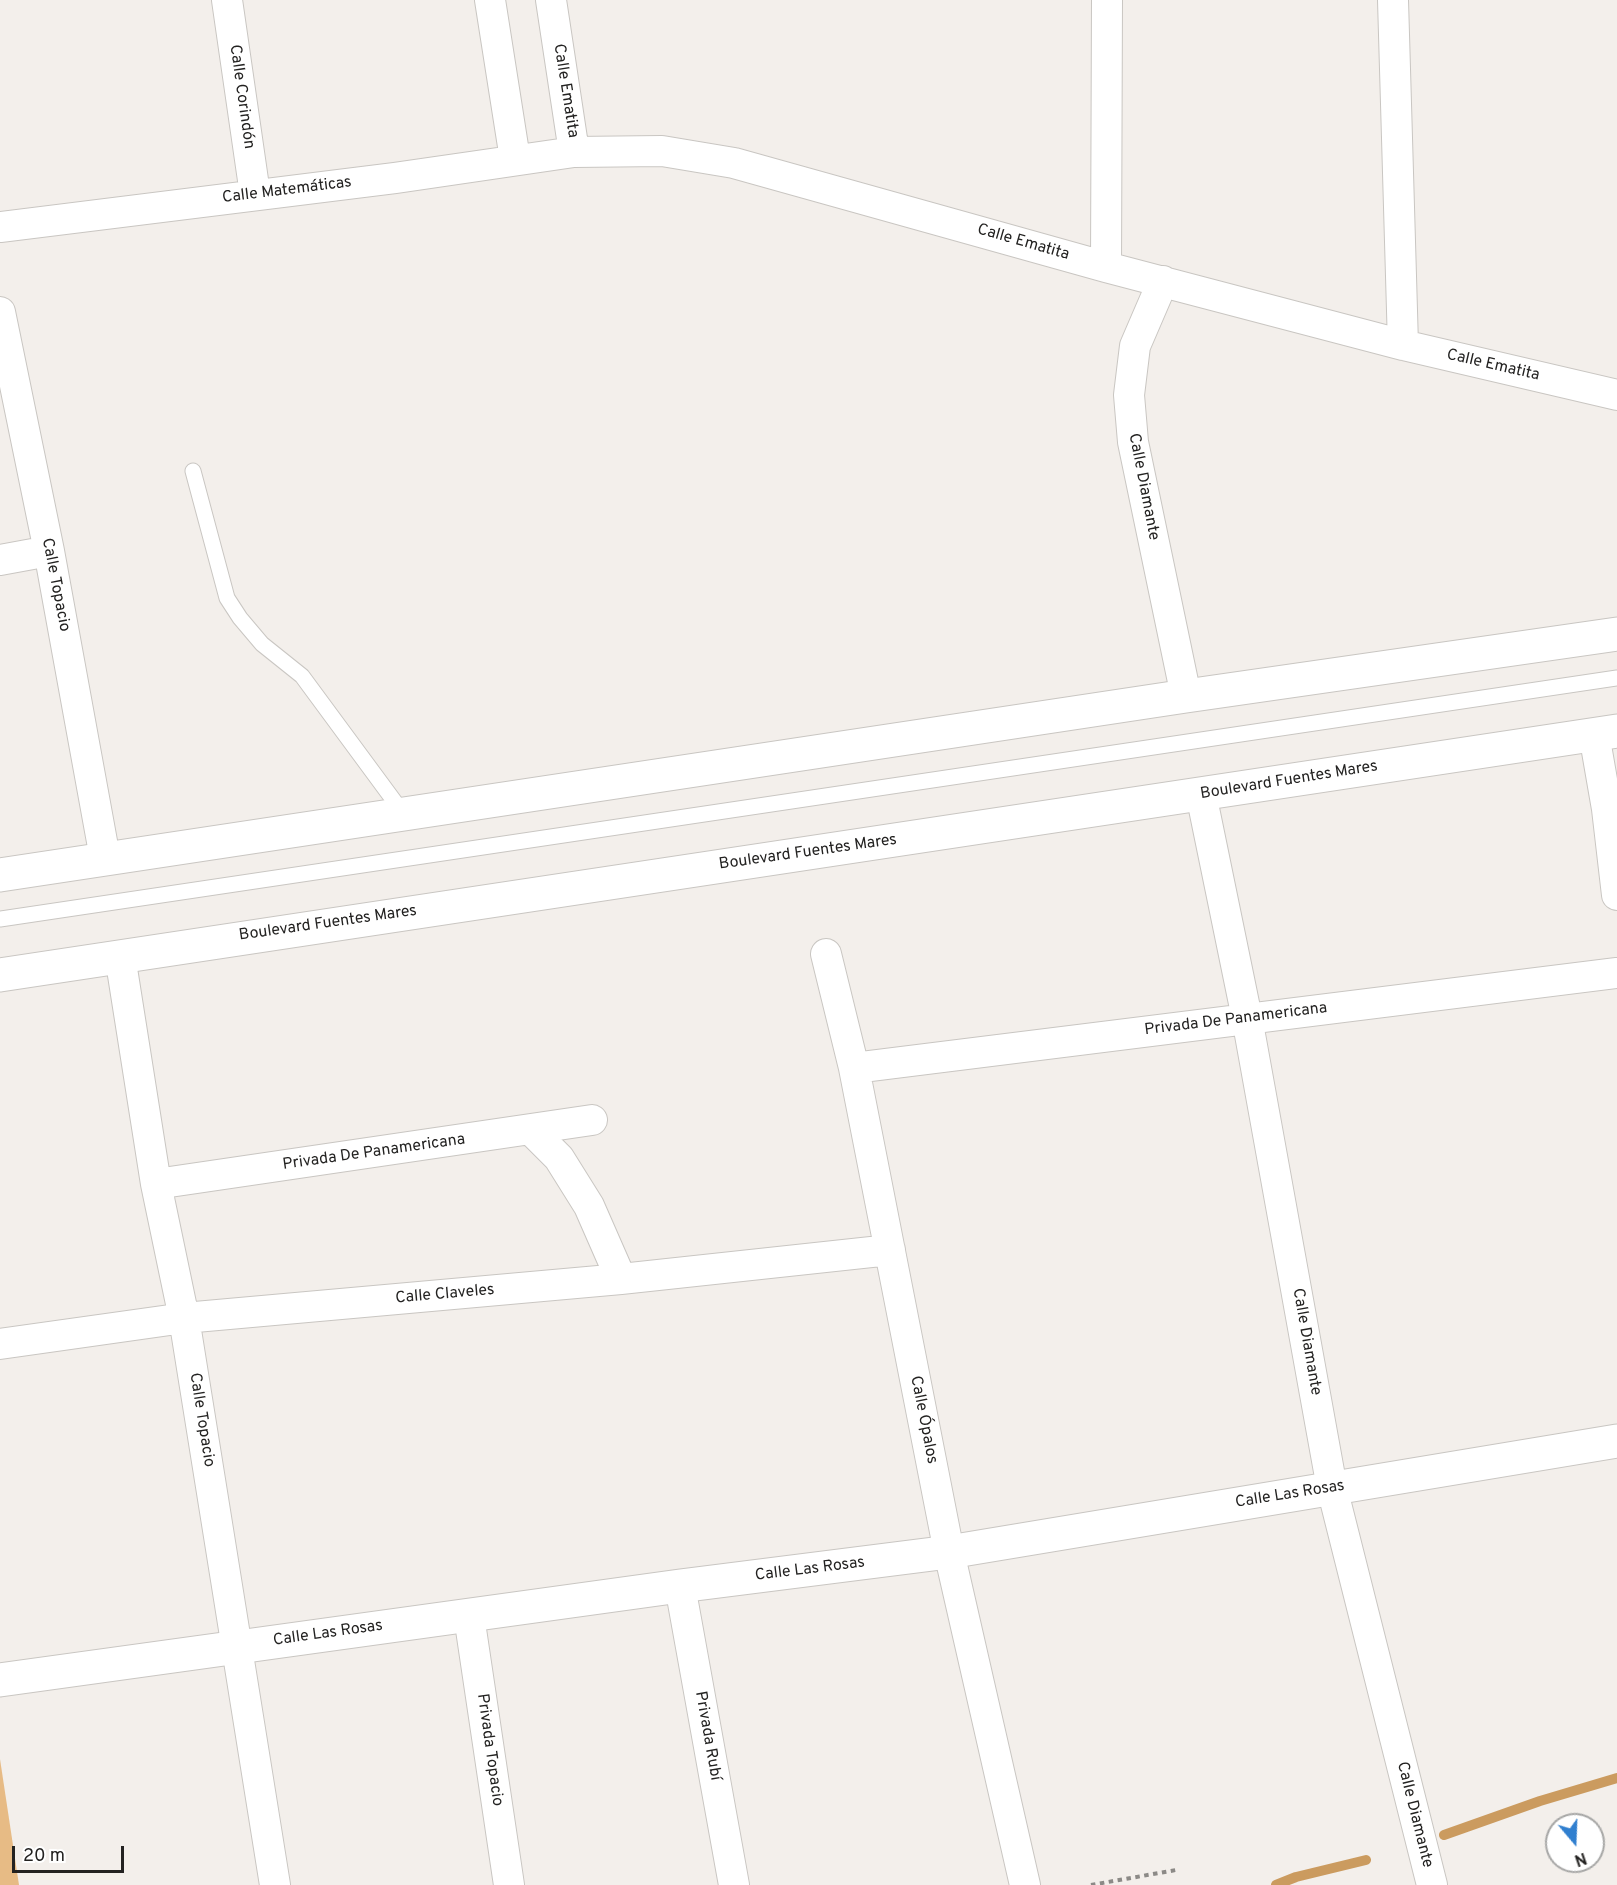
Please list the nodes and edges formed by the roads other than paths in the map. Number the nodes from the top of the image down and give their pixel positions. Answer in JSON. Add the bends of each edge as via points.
{"nodes":[{"id":1,"x":227,"y":0,"type":"edge"},
{"id":2,"x":490,"y":0,"type":"edge"},
{"id":3,"x":551,"y":0,"type":"edge"},
{"id":4,"x":1107,"y":0,"type":"edge"},
{"id":5,"x":1393,"y":0,"type":"edge"},
{"id":6,"x":574,"y":152,"type":"junction"},
{"id":7,"x":515,"y":159,"type":"junction"},
{"id":8,"x":255,"y":194,"type":"junction"},
{"id":9,"x":0,"y":227,"type":"edge"},
{"id":10,"x":1106,"y":267,"type":"junction"},
{"id":11,"x":1163,"y":281,"type":"junction"},
{"id":12,"x":0,"y":312,"type":"edge"},
{"id":13,"x":1403,"y":345,"type":"junction"},
{"id":14,"x":1617,"y":396,"type":"edge"},
{"id":15,"x":194,"y":471,"type":"dead end"},
{"id":16,"x":49,"y":551,"type":"junction"},
{"id":17,"x":0,"y":560,"type":"edge"},
{"id":18,"x":1617,"y":634,"type":"edge"},
{"id":19,"x":1617,"y":678,"type":"edge"},
{"id":20,"x":1186,"y":696,"type":"junction"},
{"id":21,"x":1605,"y":732,"type":"edge"},
{"id":22,"x":1201,"y":794,"type":"junction"},
{"id":23,"x":1612,"y":808,"type":"edge"},
{"id":24,"x":403,"y":813,"type":"junction"},
{"id":25,"x":105,"y":858,"type":"junction"},
{"id":26,"x":0,"y":875,"type":"edge"},
{"id":27,"x":1617,"y":896,"type":"edge"},
{"id":28,"x":0,"y":919,"type":"edge"},
{"id":29,"x":826,"y":954,"type":"dead end"},
{"id":30,"x":120,"y":956,"type":"junction"},
{"id":31,"x":1617,"y":973,"type":"edge"},
{"id":32,"x":0,"y":975,"type":"edge"},
{"id":33,"x":1247,"y":1018,"type":"junction"},
{"id":34,"x":854,"y":1068,"type":"junction"},
{"id":35,"x":592,"y":1120,"type":"dead end"},
{"id":36,"x":531,"y":1130,"type":"junction"},
{"id":37,"x":156,"y":1184,"type":"junction"},
{"id":38,"x":890,"y":1250,"type":"junction"},
{"id":39,"x":621,"y":1279,"type":"junction"},
{"id":40,"x":184,"y":1318,"type":"junction"},
{"id":41,"x":0,"y":1344,"type":"edge"},
{"id":42,"x":1617,"y":1441,"type":"edge"},
{"id":43,"x":1332,"y":1488,"type":"junction"},
{"id":44,"x":949,"y":1552,"type":"junction"},
{"id":45,"x":681,"y":1586,"type":"junction"},
{"id":46,"x":469,"y":1616,"type":"junction"},
{"id":47,"x":238,"y":1646,"type":"junction"},
{"id":48,"x":0,"y":1680,"type":"edge"},
{"id":49,"x":275,"y":1885,"type":"edge"},
{"id":50,"x":509,"y":1885,"type":"edge"},
{"id":51,"x":734,"y":1885,"type":"edge"},
{"id":52,"x":1025,"y":1885,"type":"edge"},
{"id":53,"x":1432,"y":1885,"type":"edge"}],
"edges":[{"from":1,"to":8,"type":"street","name":"Calle Corindón"},
{"from":2,"to":7,"type":"street"},
{"from":3,"to":6,"type":"street","name":"Calle Ematita"},
{"from":4,"to":10,"type":"street"},
{"from":5,"to":13,"type":"street"},
{"from":6,"to":7,"type":"street","name":"Calle Matemáticas"},
{"from":6,"to":10,"type":"street","name":"Calle Ematita","via":[[662,151],[734,163]]},
{"from":7,"to":8,"type":"street","name":"Calle Matemáticas"},
{"from":8,"to":9,"type":"street","name":"Calle Matemáticas"},
{"from":10,"to":11,"type":"street","name":"Calle Ematita"},
{"from":11,"to":13,"type":"street","name":"Calle Ematita"},
{"from":11,"to":20,"type":"street","name":"Calle Diamante","via":[[1135,346],[1129,395],[1133,442]]},
{"from":12,"to":16,"type":"street","name":"Calle Topacio"},
{"from":13,"to":14,"type":"street","name":"Calle Ematita"},
{"from":15,"to":24,"type":"lane","via":[[227,598],[262,644],[302,676]]},
{"from":16,"to":17,"type":"street"},
{"from":16,"to":25,"type":"street","name":"Calle Topacio"},
{"from":18,"to":20,"type":"main road"},
{"from":19,"to":28,"type":"lane"},
{"from":20,"to":24,"type":"main road"},
{"from":21,"to":22,"type":"main road","name":"Boulevard Fuentes Mares"},
{"from":21,"to":23,"type":"street"},
{"from":22,"to":30,"type":"main road","name":"Boulevard Fuentes Mares"},
{"from":22,"to":33,"type":"street","name":"Calle Diamante"},
{"from":23,"to":27,"type":"street"},
{"from":24,"to":25,"type":"main road"},
{"from":25,"to":26,"type":"main road"},
{"from":29,"to":34,"type":"street","name":"Calle Ópalos"},
{"from":30,"to":32,"type":"main road","name":"Boulevard Fuentes Mares"},
{"from":30,"to":37,"type":"street","name":"Calle Topacio"},
{"from":31,"to":33,"type":"street","name":"Privada De Panamericana"},
{"from":33,"to":34,"type":"street","name":"Privada De Panamericana"},
{"from":33,"to":43,"type":"street","name":"Calle Diamante"},
{"from":34,"to":38,"type":"street","name":"Calle Ópalos"},
{"from":35,"to":36,"type":"street","name":"Privada De Panamericana"},
{"from":36,"to":37,"type":"street","name":"Privada De Panamericana"},
{"from":36,"to":39,"type":"street","via":[[559,1158],[589,1206]]},
{"from":37,"to":40,"type":"street","name":"Calle Topacio"},
{"from":38,"to":39,"type":"street","name":"Calle Claveles"},
{"from":38,"to":44,"type":"street","name":"Calle Ópalos"},
{"from":39,"to":40,"type":"street","name":"Calle Claveles"},
{"from":40,"to":41,"type":"street","name":"Calle Claveles"},
{"from":40,"to":47,"type":"street","name":"Calle Topacio"},
{"from":42,"to":43,"type":"main road","name":"Calle Las Rosas"},
{"from":43,"to":44,"type":"main road","name":"Calle Las Rosas"},
{"from":43,"to":53,"type":"street","name":"Calle Diamante"},
{"from":44,"to":45,"type":"main road","name":"Calle Las Rosas"},
{"from":44,"to":52,"type":"street","name":"Calle Ópalos"},
{"from":45,"to":46,"type":"main road","name":"Calle Las Rosas"},
{"from":45,"to":51,"type":"street","name":"Privada Rubí"},
{"from":46,"to":47,"type":"main road","name":"Calle Las Rosas"},
{"from":46,"to":50,"type":"street","name":"Privada Topacio"},
{"from":47,"to":48,"type":"main road","name":"Calle Las Rosas"},
{"from":47,"to":49,"type":"street","name":"Calle Topacio"}]}
